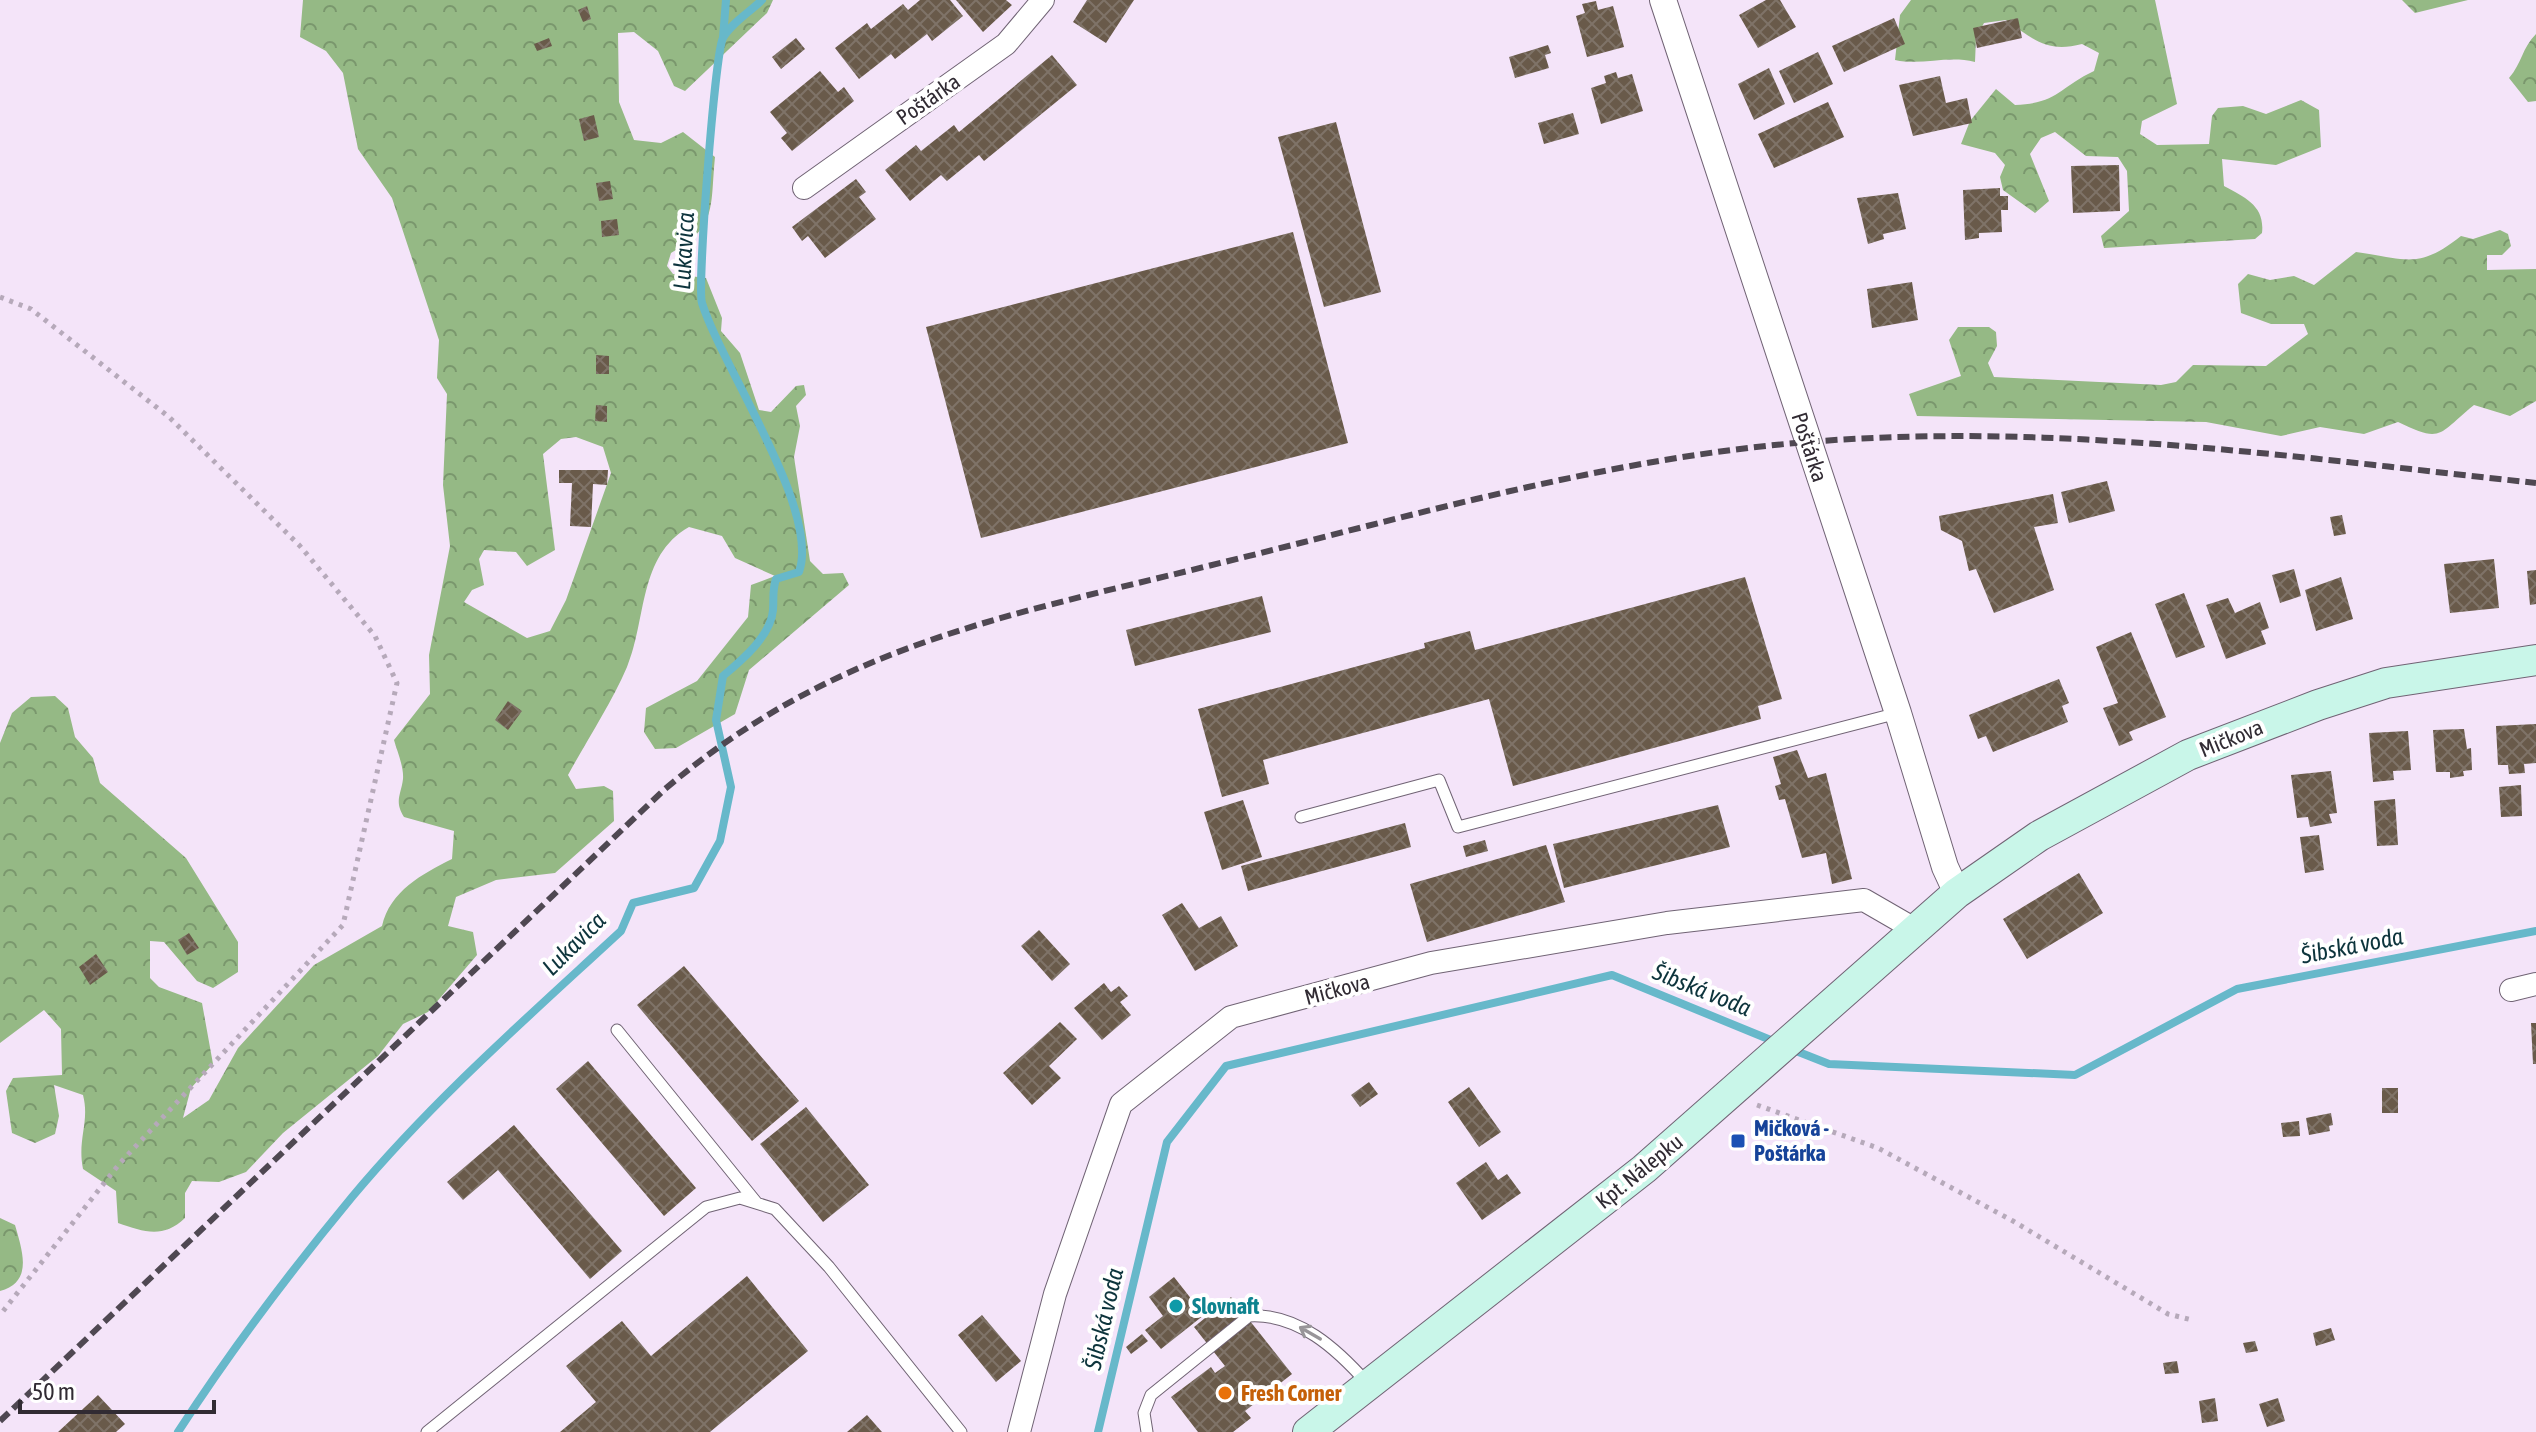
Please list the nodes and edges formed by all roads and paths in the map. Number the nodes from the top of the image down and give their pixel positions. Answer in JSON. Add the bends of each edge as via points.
{"nodes":[{"id":1,"x":1043,"y":0,"type":"edge"},
{"id":2,"x":1663,"y":0,"type":"edge"},
{"id":3,"x":804,"y":188,"type":"dead end"},
{"id":4,"x":0,"y":297,"type":"edge"},
{"id":5,"x":2536,"y":660,"type":"edge"},
{"id":6,"x":1898,"y":713,"type":"junction"},
{"id":7,"x":1301,"y":817,"type":"dead end"},
{"id":8,"x":1957,"y":893,"type":"junction"},
{"id":9,"x":1916,"y":930,"type":"junction"},
{"id":10,"x":2536,"y":984,"type":"edge"},
{"id":11,"x":2511,"y":990,"type":"dead end"},
{"id":12,"x":617,"y":1030,"type":"dead end"},
{"id":13,"x":1729,"y":1095,"type":"junction"},
{"id":14,"x":756,"y":1203,"type":"junction"},
{"id":15,"x":0,"y":1315,"type":"edge"},
{"id":16,"x":2192,"y":1320,"type":"dead end"},
{"id":17,"x":1369,"y":1384,"type":"junction"},
{"id":18,"x":427,"y":1432,"type":"edge"},
{"id":19,"x":961,"y":1432,"type":"edge"},
{"id":20,"x":1019,"y":1432,"type":"edge"},
{"id":21,"x":1147,"y":1432,"type":"edge"},
{"id":22,"x":1308,"y":1432,"type":"edge"}],
"edges":[{"from":1,"to":3,"type":"street","name":"Poštárka","via":[[1006,44]]},
{"from":2,"to":6,"type":"street","name":"Poštárka"},
{"from":4,"to":15,"type":"path","via":[[31,309],[169,417],[300,546],[375,636],[397,683],[343,925],[120,1163]]},
{"from":5,"to":8,"type":"main road","name":"Mičkova","via":[[2386,683],[2238,734],[2067,820]]},
{"from":6,"to":7,"type":"lane","via":[[1458,827],[1439,780]]},
{"from":6,"to":8,"type":"street","name":"Poštárka"},
{"from":8,"to":9,"type":"main road","name":"Kpt. Nálepku"},
{"from":9,"to":13,"type":"main road","name":"Kpt. Nálepku"},
{"from":9,"to":20,"type":"street","name":"Mičkova","via":[[1864,900],[1667,923],[1431,963],[1231,1017],[1121,1104],[1055,1294]]},
{"from":10,"to":11,"type":"street"},
{"from":12,"to":14,"type":"lane"},
{"from":13,"to":16,"type":"path","via":[[1878,1148],[2168,1314]]},
{"from":13,"to":17,"type":"main road","name":"Kpt. Nálepku","via":[[1644,1169]]},
{"from":14,"to":18,"type":"lane","via":[[740,1198],[706,1207]]},
{"from":14,"to":19,"type":"lane","via":[[775,1209],[829,1267]]},
{"from":17,"to":21,"type":"lane","one_way":true,"via":[[1323,1341],[1286,1320],[1249,1316],[1151,1395],[1144,1413]]},
{"from":17,"to":22,"type":"main road","name":"Kpt. Nálepku"}]}
